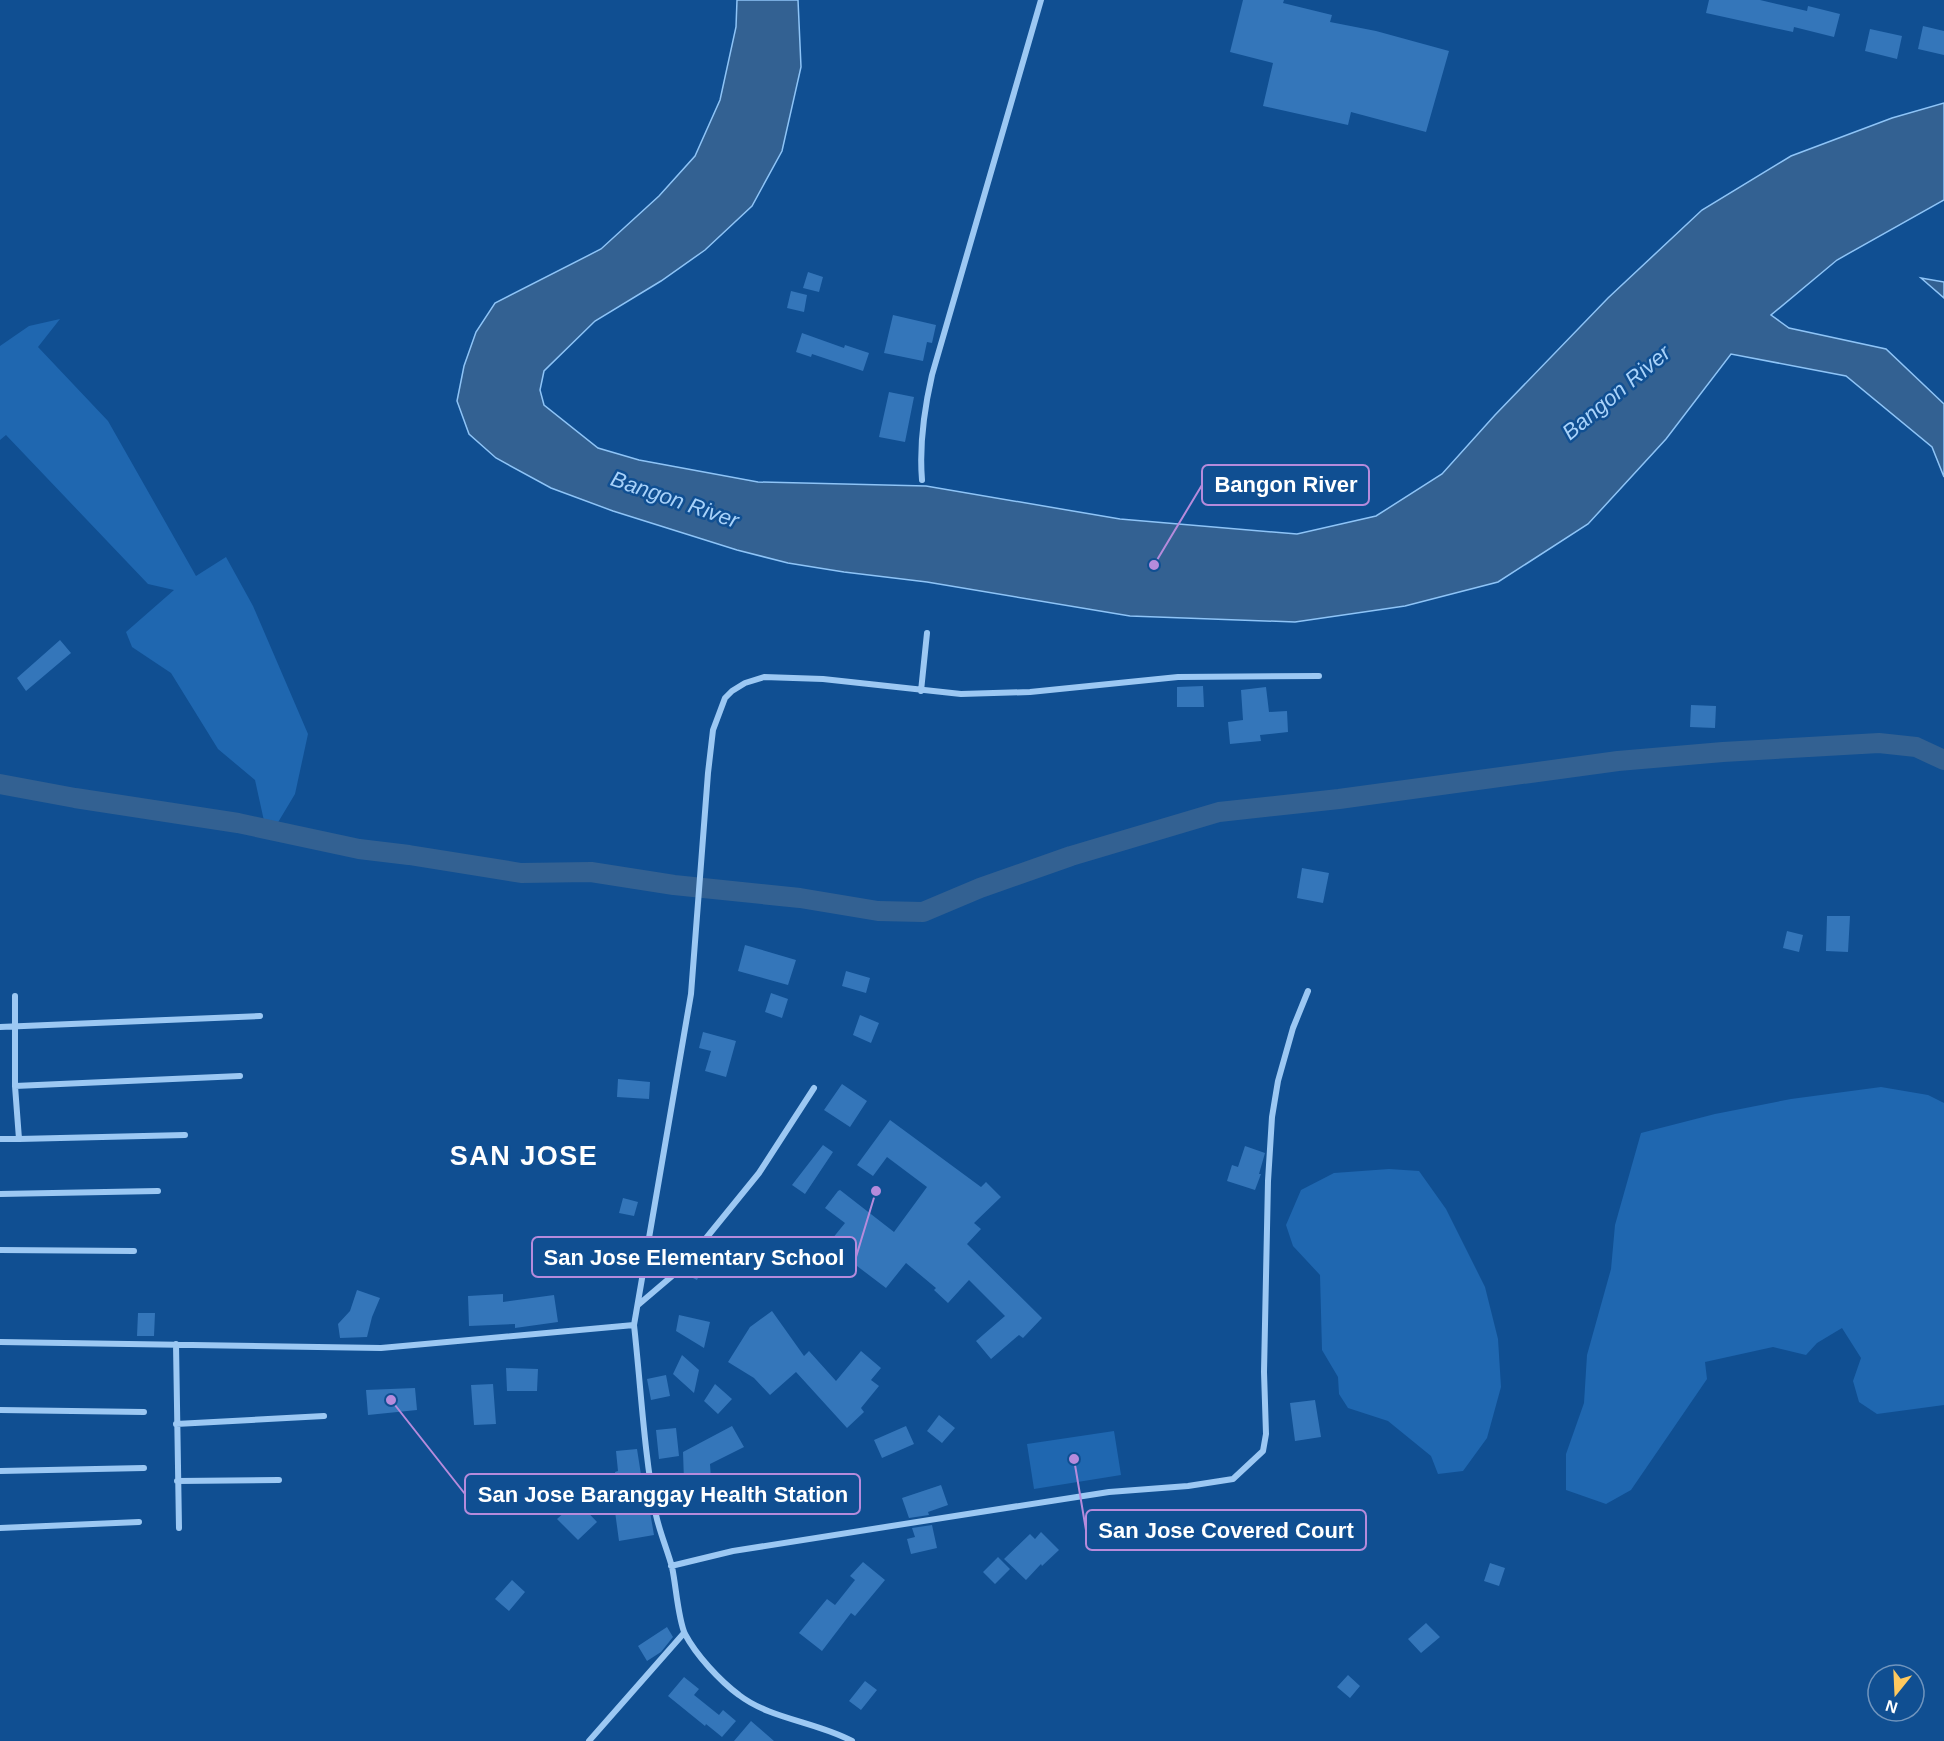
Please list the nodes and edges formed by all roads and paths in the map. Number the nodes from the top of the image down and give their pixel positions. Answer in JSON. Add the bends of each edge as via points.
{"nodes":[{"id":1,"x":1041,"y":0,"type":"edge"},
{"id":2,"x":922,"y":480,"type":"dead end"},
{"id":3,"x":927,"y":633,"type":"dead end"},
{"id":4,"x":1319,"y":676,"type":"dead end"},
{"id":5,"x":921,"y":691,"type":"junction"},
{"id":6,"x":1308,"y":991,"type":"dead end"},
{"id":7,"x":15,"y":996,"type":"dead end"},
{"id":8,"x":260,"y":1016,"type":"dead end"},
{"id":9,"x":14,"y":1026,"type":"junction"},
{"id":10,"x":0,"y":1027,"type":"edge"},
{"id":11,"x":240,"y":1076,"type":"dead end"},
{"id":12,"x":15,"y":1086,"type":"junction"},
{"id":13,"x":814,"y":1088,"type":"dead end"},
{"id":14,"x":185,"y":1135,"type":"dead end"},
{"id":15,"x":0,"y":1139,"type":"edge"},
{"id":16,"x":19,"y":1139,"type":"junction"},
{"id":17,"x":158,"y":1191,"type":"dead end"},
{"id":18,"x":0,"y":1194,"type":"edge"},
{"id":19,"x":0,"y":1250,"type":"edge"},
{"id":20,"x":134,"y":1251,"type":"dead end"},
{"id":21,"x":694,"y":1253,"type":"tunnel mouth"},
{"id":22,"x":678,"y":1271,"type":"tunnel mouth"},
{"id":23,"x":637,"y":1306,"type":"junction"},
{"id":24,"x":634,"y":1325,"type":"junction"},
{"id":25,"x":0,"y":1342,"type":"edge"},
{"id":26,"x":176,"y":1344,"type":"junction"},
{"id":27,"x":0,"y":1410,"type":"edge"},
{"id":28,"x":144,"y":1412,"type":"dead end"},
{"id":29,"x":324,"y":1416,"type":"dead end"},
{"id":30,"x":176,"y":1424,"type":"junction"},
{"id":31,"x":144,"y":1468,"type":"dead end"},
{"id":32,"x":0,"y":1471,"type":"edge"},
{"id":33,"x":279,"y":1480,"type":"dead end"},
{"id":34,"x":177,"y":1481,"type":"junction"},
{"id":35,"x":139,"y":1522,"type":"dead end"},
{"id":36,"x":0,"y":1528,"type":"edge"},
{"id":37,"x":179,"y":1528,"type":"dead end"},
{"id":38,"x":671,"y":1566,"type":"junction"},
{"id":39,"x":684,"y":1633,"type":"junction"},
{"id":40,"x":589,"y":1741,"type":"edge"},
{"id":41,"x":852,"y":1741,"type":"edge"}],
"edges":[{"from":1,"to":2,"type":"street","via":[[932,375],[922,426]]},
{"from":3,"to":5,"type":"street"},
{"from":4,"to":5,"type":"street","via":[[1178,677],[1019,693]]},
{"from":5,"to":23,"type":"street","via":[[764,677],[745,682],[725,698],[713,730],[708,773],[691,994]]},
{"from":6,"to":38,"type":"street","via":[[1281,1070],[1272,1118],[1264,1372],[1266,1434],[1263,1451],[1233,1479],[1109,1492],[733,1551]]},
{"from":7,"to":9,"type":"street"},
{"from":8,"to":9,"type":"street"},
{"from":9,"to":10,"type":"street"},
{"from":9,"to":12,"type":"street"},
{"from":11,"to":12,"type":"street"},
{"from":12,"to":16,"type":"street"},
{"from":13,"to":21,"type":"street","via":[[759,1173]]},
{"from":14,"to":16,"type":"street"},
{"from":15,"to":16,"type":"street"},
{"from":17,"to":18,"type":"street"},
{"from":19,"to":20,"type":"street"},
{"from":22,"to":23,"type":"street"},
{"from":23,"to":24,"type":"street"},
{"from":24,"to":26,"type":"street","via":[[381,1348]]},
{"from":24,"to":38,"type":"street","via":[[656,1511]]},
{"from":25,"to":26,"type":"street"},
{"from":26,"to":30,"type":"street"},
{"from":27,"to":28,"type":"street"},
{"from":29,"to":30,"type":"street"},
{"from":30,"to":34,"type":"street"},
{"from":31,"to":32,"type":"street"},
{"from":33,"to":34,"type":"street"},
{"from":34,"to":37,"type":"street"},
{"from":35,"to":36,"type":"street"},
{"from":38,"to":39,"type":"street"},
{"from":39,"to":40,"type":"street"},
{"from":39,"to":41,"type":"street","via":[[708,1666],[740,1696],[771,1712]]}]}
